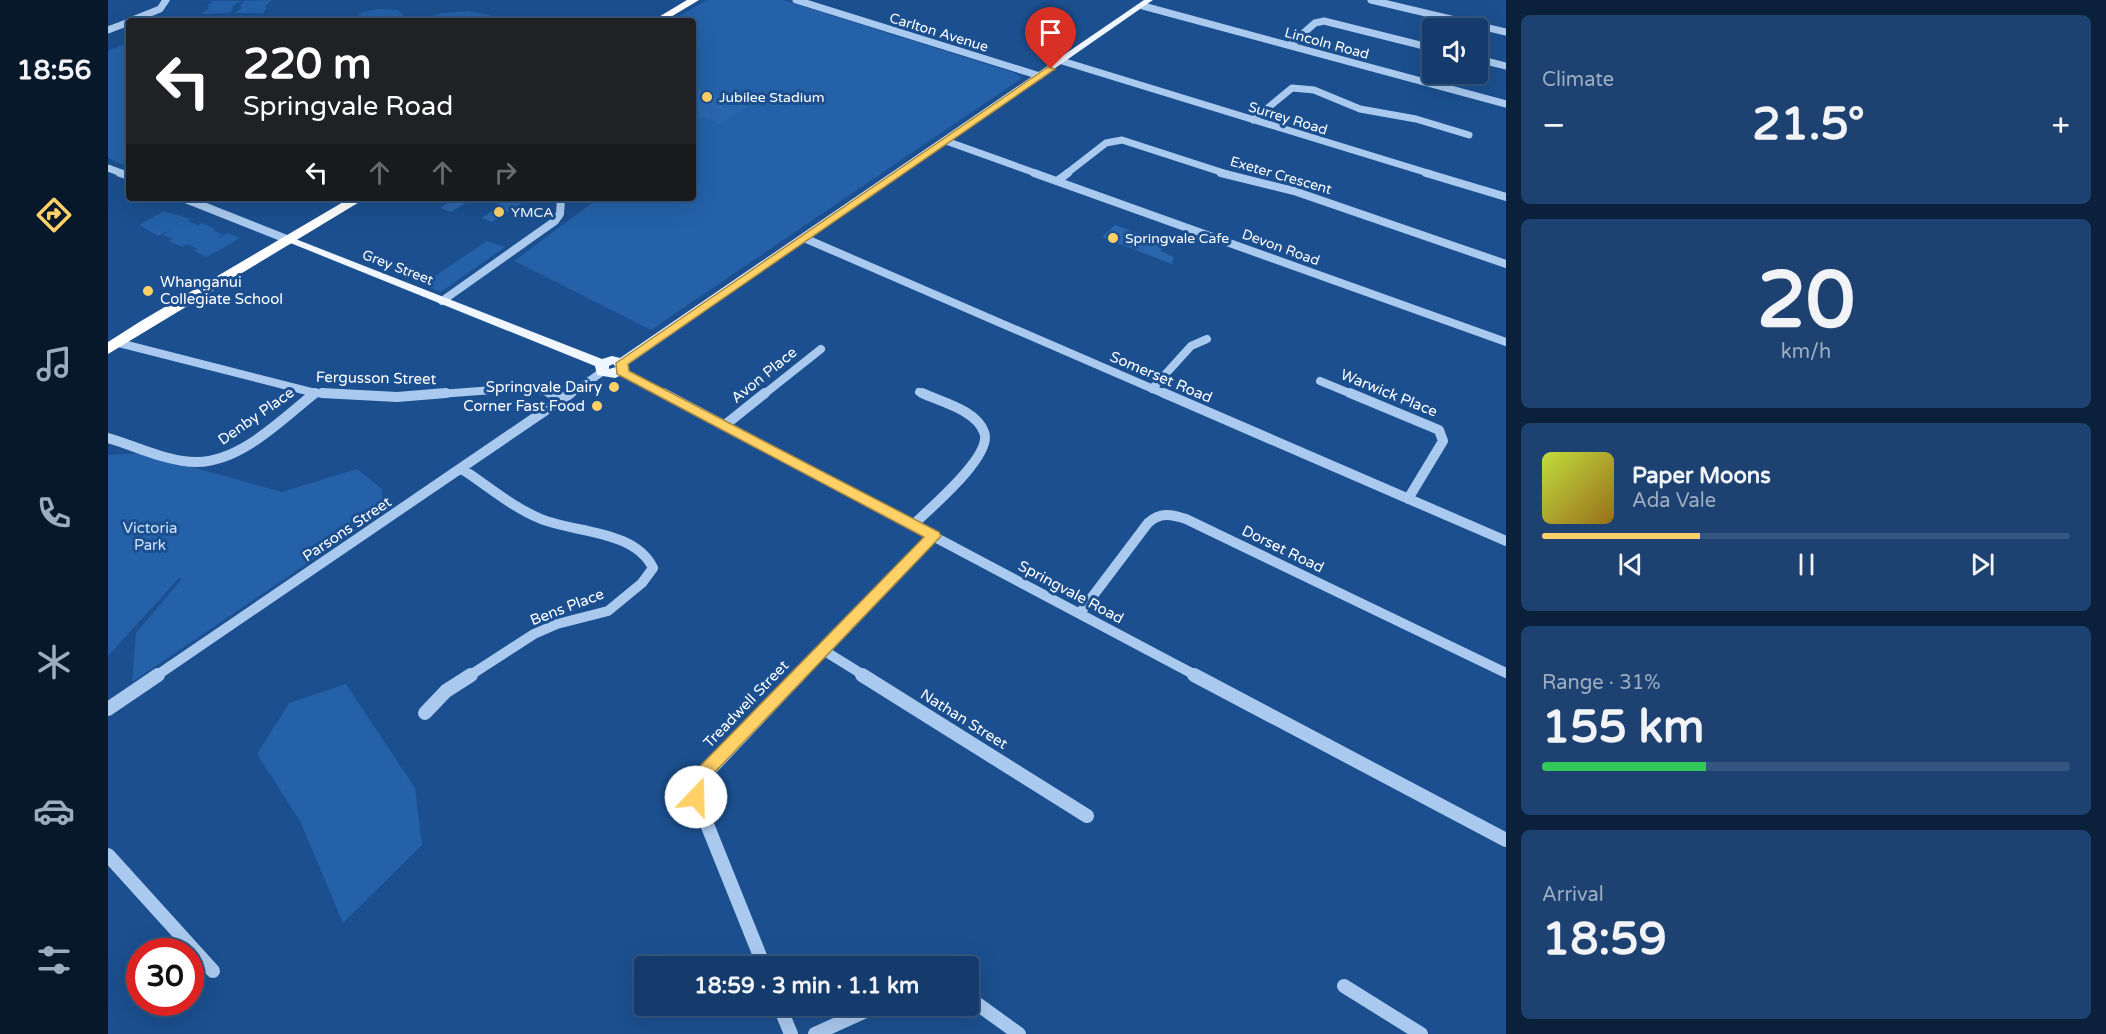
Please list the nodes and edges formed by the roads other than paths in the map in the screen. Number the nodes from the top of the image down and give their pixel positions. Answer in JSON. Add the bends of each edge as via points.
{"nodes":[{"id":1,"x":166,"y":0,"type":"edge"},
{"id":2,"x":796,"y":0,"type":"edge"},
{"id":3,"x":1371,"y":0,"type":"edge"},
{"id":4,"x":693,"y":1,"type":"edge"},
{"id":5,"x":1146,"y":3,"type":"edge"},
{"id":6,"x":138,"y":18,"type":"edge"},
{"id":7,"x":662,"y":18,"type":"edge"},
{"id":8,"x":126,"y":23,"type":"edge"},
{"id":9,"x":108,"y":30,"type":"edge"},
{"id":10,"x":1506,"y":32,"type":"edge"},
{"id":11,"x":1290,"y":45,"type":"junction"},
{"id":12,"x":1422,"y":45,"type":"edge"},
{"id":13,"x":1062,"y":62,"type":"junction"},
{"id":14,"x":1488,"y":62,"type":"edge"},
{"id":15,"x":1506,"y":66,"type":"edge"},
{"id":16,"x":1040,"y":76,"type":"junction"},
{"id":17,"x":1506,"y":104,"type":"edge"},
{"id":18,"x":1253,"y":120,"type":"junction"},
{"id":19,"x":1469,"y":135,"type":"dead end"},
{"id":20,"x":946,"y":141,"type":"junction"},
{"id":21,"x":108,"y":168,"type":"edge"},
{"id":22,"x":126,"y":176,"type":"edge"},
{"id":23,"x":1057,"y":181,"type":"junction"},
{"id":24,"x":1506,"y":197,"type":"edge"},
{"id":25,"x":191,"y":201,"type":"edge"},
{"id":26,"x":354,"y":201,"type":"edge"},
{"id":27,"x":561,"y":201,"type":"edge"},
{"id":28,"x":804,"y":238,"type":"junction"},
{"id":29,"x":289,"y":240,"type":"junction"},
{"id":30,"x":1506,"y":264,"type":"edge"},
{"id":31,"x":442,"y":301,"type":"junction"},
{"id":32,"x":1207,"y":339,"type":"dead end"},
{"id":33,"x":1506,"y":342,"type":"edge"},
{"id":34,"x":112,"y":344,"type":"edge"},
{"id":35,"x":821,"y":349,"type":"dead end"},
{"id":36,"x":622,"y":367,"type":"junction"},
{"id":37,"x":602,"y":368,"type":"junction"},
{"id":38,"x":1320,"y":381,"type":"dead end"},
{"id":39,"x":1152,"y":389,"type":"junction"},
{"id":40,"x":919,"y":392,"type":"dead end"},
{"id":41,"x":315,"y":393,"type":"junction"},
{"id":42,"x":564,"y":398,"type":"junction"},
{"id":43,"x":725,"y":425,"type":"junction"},
{"id":44,"x":108,"y":438,"type":"edge"},
{"id":45,"x":462,"y":469,"type":"junction"},
{"id":46,"x":1408,"y":499,"type":"junction"},
{"id":47,"x":913,"y":525,"type":"junction"},
{"id":48,"x":934,"y":536,"type":"junction"},
{"id":49,"x":1506,"y":542,"type":"edge"},
{"id":50,"x":1080,"y":613,"type":"junction"},
{"id":51,"x":823,"y":650,"type":"junction"},
{"id":52,"x":1506,"y":673,"type":"edge"},
{"id":53,"x":108,"y":709,"type":"edge"},
{"id":54,"x":425,"y":713,"type":"dead end"},
{"id":55,"x":1087,"y":816,"type":"dead end"},
{"id":56,"x":1506,"y":840,"type":"edge"},
{"id":57,"x":108,"y":855,"type":"edge"},
{"id":58,"x":760,"y":956,"type":"edge"},
{"id":59,"x":213,"y":971,"type":"dead end"},
{"id":60,"x":1344,"y":986,"type":"dead end"},
{"id":61,"x":979,"y":1005,"type":"edge"},
{"id":62,"x":784,"y":1016,"type":"edge"},
{"id":63,"x":855,"y":1016,"type":"edge"},
{"id":64,"x":791,"y":1034,"type":"edge"},
{"id":65,"x":815,"y":1034,"type":"edge"},
{"id":66,"x":1019,"y":1034,"type":"edge"},
{"id":67,"x":1421,"y":1034,"type":"edge"}],
"edges":[{"from":1,"to":6,"type":"street","via":[[160,9]]},
{"from":2,"to":16,"type":"street","name":"Carlton Avenue"},
{"from":3,"to":10,"type":"street"},
{"from":4,"to":7,"type":"highway"},
{"from":5,"to":11,"type":"street","name":"Lincoln Road"},
{"from":5,"to":13,"type":"main road"},
{"from":8,"to":9,"type":"street"},
{"from":11,"to":12,"type":"street","via":[[1315,23],[1325,21]]},
{"from":11,"to":17,"type":"street","name":"Lincoln Road"},
{"from":13,"to":16,"type":"main road"},
{"from":13,"to":18,"type":"street","name":"Surrey Road"},
{"from":14,"to":15,"type":"street"},
{"from":16,"to":20,"type":"main road"},
{"from":18,"to":19,"type":"street","via":[[1297,87],[1360,109],[1416,118]]},
{"from":18,"to":24,"type":"street","name":"Surrey Road"},
{"from":20,"to":23,"type":"street","name":"Devon Road"},
{"from":20,"to":28,"type":"main road"},
{"from":21,"to":22,"type":"street"},
{"from":23,"to":30,"type":"street","name":"Exeter Crescent","via":[[1106,143],[1122,140],[1219,172],[1294,191]]},
{"from":23,"to":33,"type":"street","name":"Devon Road"},
{"from":25,"to":29,"type":"street","name":"Grey Street"},
{"from":26,"to":29,"type":"highway"},
{"from":27,"to":31,"type":"street","via":[[555,221]]},
{"from":28,"to":36,"type":"main road"},
{"from":28,"to":39,"type":"street","name":"Somerset Road"},
{"from":29,"to":31,"type":"main road","name":"Grey Street"},
{"from":29,"to":34,"type":"highway"},
{"from":31,"to":37,"type":"main road","name":"Grey Street"},
{"from":32,"to":39,"type":"street","via":[[1191,346]]},
{"from":34,"to":41,"type":"street","name":"Fergusson Street"},
{"from":35,"to":43,"type":"street","name":"Avon Place"},
{"from":36,"to":37,"type":"main road","via":[[612,360]]},
{"from":36,"to":43,"type":"street","name":"Springvale Road"},
{"from":37,"to":42,"type":"street","name":"Parsons Street"},
{"from":38,"to":46,"type":"street","name":"Warwick Place","via":[[1439,430],[1443,441]]},
{"from":39,"to":46,"type":"street","name":"Somerset Road"},
{"from":40,"to":47,"type":"street","via":[[972,418],[986,439],[983,451],[972,465]]},
{"from":41,"to":42,"type":"street","name":"Fergusson Street","via":[[397,397],[532,387]]},
{"from":41,"to":44,"type":"street","name":"Denby Place","via":[[232,453],[212,460],[194,462]]},
{"from":42,"to":45,"type":"street","name":"Parsons Street"},
{"from":43,"to":47,"type":"street","name":"Springvale Road"},
{"from":45,"to":53,"type":"street","name":"Parsons Street"},
{"from":45,"to":54,"type":"street","name":"Bens Place","via":[[540,519],[624,543],[648,557],[652,568],[642,583],[608,611],[534,634],[446,691]]},
{"from":46,"to":49,"type":"street","name":"Somerset Road"},
{"from":47,"to":48,"type":"street","name":"Springvale Road"},
{"from":48,"to":50,"type":"street","name":"Springvale Road"},
{"from":48,"to":51,"type":"street","name":"Treadwell Street"},
{"from":50,"to":52,"type":"street","name":"Dorset Road","via":[[1148,523],[1167,513]]},
{"from":50,"to":56,"type":"street","name":"Springvale Road"},
{"from":51,"to":55,"type":"street","name":"Nathan Street"},
{"from":51,"to":58,"type":"street","name":"Treadwell Street","via":[[708,769],[695,789]]},
{"from":57,"to":59,"type":"street"},
{"from":60,"to":67,"type":"street"},
{"from":61,"to":66,"type":"street"},
{"from":62,"to":64,"type":"street"},
{"from":63,"to":65,"type":"street"}]}
